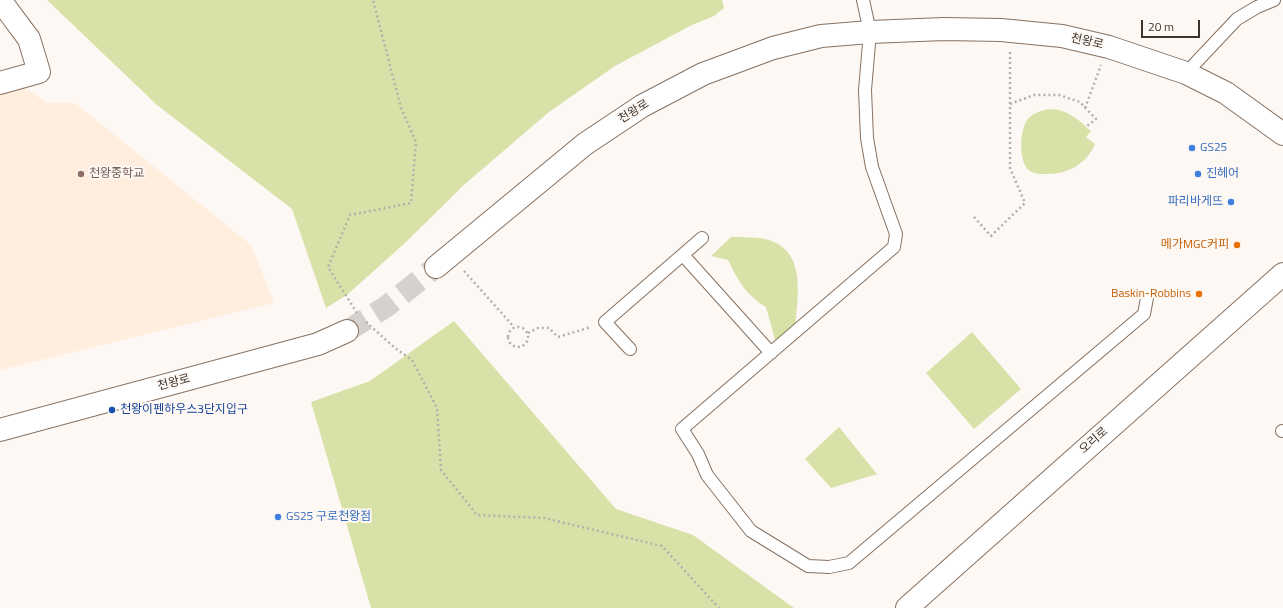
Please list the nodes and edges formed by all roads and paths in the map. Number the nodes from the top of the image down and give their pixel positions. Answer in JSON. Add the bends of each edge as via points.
{"nodes":[{"id":1,"x":0,"y":0,"type":"edge"},
{"id":2,"x":373,"y":0,"type":"edge"},
{"id":3,"x":863,"y":0,"type":"edge"},
{"id":4,"x":1274,"y":0,"type":"edge"},
{"id":5,"x":1010,"y":30,"type":"junction"},
{"id":6,"x":870,"y":32,"type":"junction"},
{"id":7,"x":1109,"y":47,"type":"junction"},
{"id":8,"x":1186,"y":73,"type":"junction"},
{"id":9,"x":0,"y":83,"type":"edge"},
{"id":10,"x":1010,"y":104,"type":"junction"},
{"id":11,"x":1085,"y":108,"type":"junction"},
{"id":12,"x":1086,"y":127,"type":"dead end"},
{"id":13,"x":1283,"y":134,"type":"edge"},
{"id":14,"x":974,"y":217,"type":"dead end"},
{"id":15,"x":702,"y":238,"type":"dead end"},
{"id":16,"x":683,"y":255,"type":"junction"},
{"id":17,"x":443,"y":261,"type":"joint"},
{"id":18,"x":1283,"y":274,"type":"edge"},
{"id":19,"x":1147,"y":298,"type":"dead end"},
{"id":20,"x":605,"y":322,"type":"junction"},
{"id":21,"x":514,"y":327,"type":"junction"},
{"id":22,"x":347,"y":331,"type":"tunnel mouth"},
{"id":23,"x":528,"y":333,"type":"junction"},
{"id":24,"x":630,"y":350,"type":"dead end"},
{"id":25,"x":770,"y":353,"type":"junction"},
{"id":26,"x":0,"y":430,"type":"edge"},
{"id":27,"x":719,"y":608,"type":"edge"},
{"id":28,"x":907,"y":608,"type":"edge"}],
"edges":[{"from":1,"to":9,"type":"street","via":[[29,39],[39,72]]},
{"from":2,"to":27,"type":"path","via":[[401,108],[416,142],[411,203],[350,215],[328,267],[357,313],[412,360],[437,408],[441,470],[477,515],[544,518],[662,546]]},
{"from":3,"to":6,"type":"lane"},
{"from":4,"to":8,"type":"lane","via":[[1237,19]]},
{"from":5,"to":6,"type":"street","name":"천왕로"},
{"from":5,"to":7,"type":"street","name":"천왕로","via":[[1062,36]]},
{"from":5,"to":10,"type":"path"},
{"from":6,"to":17,"type":"street","name":"천왕로","via":[[821,36],[773,48],[703,74],[642,106],[585,144]]},
{"from":6,"to":25,"type":"lane","via":[[865,90],[867,138],[872,167],[896,234],[894,247]]},
{"from":7,"to":8,"type":"street","name":"천왕로"},
{"from":7,"to":11,"type":"path"},
{"from":8,"to":13,"type":"street","name":"천왕로","via":[[1226,93]]},
{"from":10,"to":11,"type":"path","via":[[1034,95],[1059,95],[1080,102]]},
{"from":10,"to":14,"type":"path","via":[[1010,168],[1025,203],[991,236]]},
{"from":11,"to":12,"type":"path","via":[[1096,119]]},
{"from":15,"to":16,"type":"lane"},
{"from":16,"to":20,"type":"lane"},
{"from":16,"to":25,"type":"lane"},
{"from":17,"to":21,"type":"path"},
{"from":18,"to":28,"type":"street","name":"오리로"},
{"from":19,"to":25,"type":"lane","via":[[1144,314],[849,563],[829,567],[808,566],[751,531],[707,475],[698,454],[682,429]]},
{"from":20,"to":23,"type":"path","via":[[558,337],[549,328],[538,328]]},
{"from":20,"to":24,"type":"lane"},
{"from":21,"to":23,"type":"path","via":[[523,328]]},
{"from":21,"to":23,"type":"path","via":[[509,332],[508,339],[514,346],[526,343]]},
{"from":22,"to":26,"type":"street","name":"천왕로","via":[[318,344]]}]}
